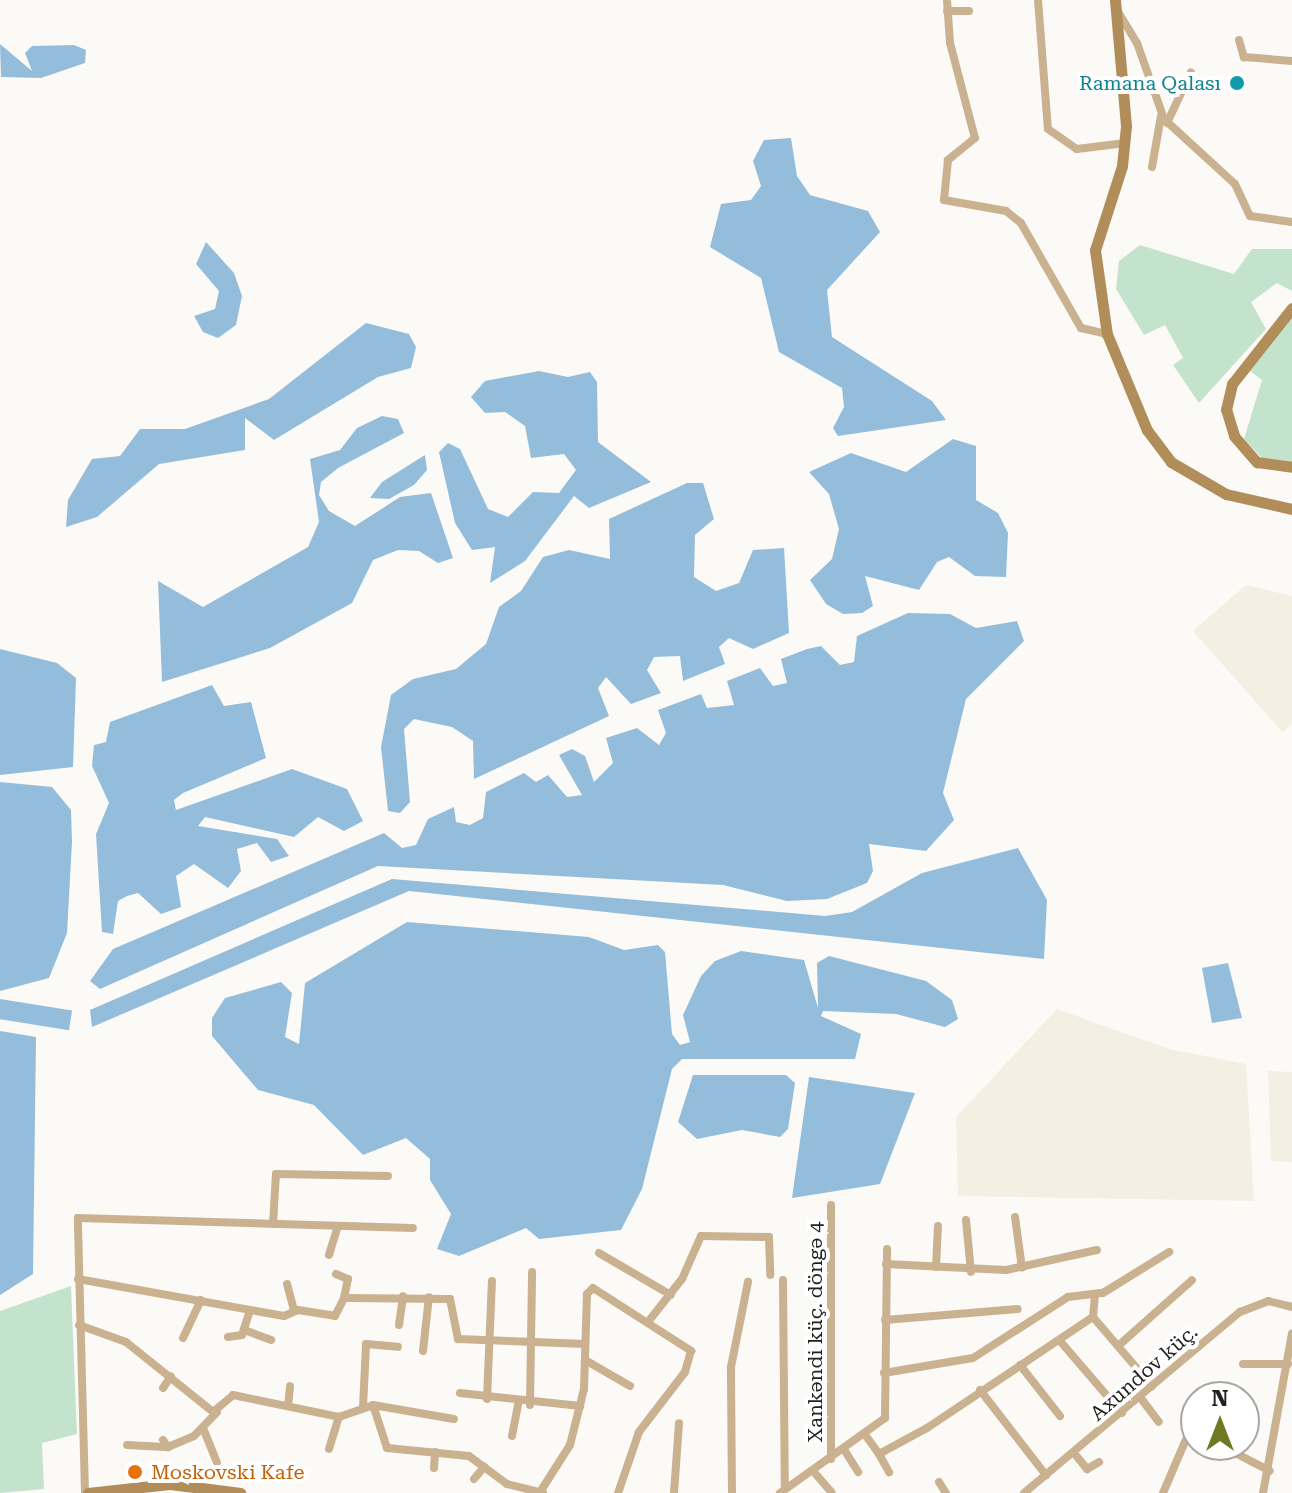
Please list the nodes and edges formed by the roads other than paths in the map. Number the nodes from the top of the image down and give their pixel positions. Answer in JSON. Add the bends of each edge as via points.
{"nodes":[{"id":1,"x":947,"y":0,"type":"edge"},
{"id":2,"x":1038,"y":0,"type":"edge"},
{"id":3,"x":1116,"y":5,"type":"edge"},
{"id":4,"x":947,"y":11,"type":"junction"},
{"id":5,"x":969,"y":11,"type":"dead end"},
{"id":6,"x":1239,"y":40,"type":"dead end"},
{"id":7,"x":1292,"y":61,"type":"edge"},
{"id":8,"x":1191,"y":72,"type":"dead end"},
{"id":9,"x":1164,"y":119,"type":"junction"},
{"id":10,"x":1126,"y":143,"type":"junction"},
{"id":11,"x":1152,"y":167,"type":"dead end"},
{"id":12,"x":1292,"y":222,"type":"edge"},
{"id":13,"x":1292,"y":308,"type":"edge"},
{"id":14,"x":1107,"y":334,"type":"junction"},
{"id":15,"x":1292,"y":467,"type":"edge"},
{"id":16,"x":1292,"y":509,"type":"edge"},
{"id":17,"x":388,"y":1176,"type":"dead end"},
{"id":18,"x":831,"y":1205,"type":"dead end"},
{"id":19,"x":1015,"y":1217,"type":"dead end"},
{"id":20,"x":966,"y":1220,"type":"dead end"},
{"id":21,"x":273,"y":1224,"type":"junction"},
{"id":22,"x":338,"y":1226,"type":"junction"},
{"id":23,"x":938,"y":1226,"type":"dead end"},
{"id":24,"x":413,"y":1228,"type":"dead end"},
{"id":25,"x":887,"y":1249,"type":"dead end"},
{"id":26,"x":1097,"y":1250,"type":"dead end"},
{"id":27,"x":1169,"y":1252,"type":"dead end"},
{"id":28,"x":599,"y":1253,"type":"dead end"},
{"id":29,"x":329,"y":1255,"type":"dead end"},
{"id":30,"x":886,"y":1264,"type":"junction"},
{"id":31,"x":936,"y":1267,"type":"junction"},
{"id":32,"x":1022,"y":1268,"type":"junction"},
{"id":33,"x":532,"y":1272,"type":"dead end"},
{"id":34,"x":971,"y":1272,"type":"junction"},
{"id":35,"x":336,"y":1274,"type":"dead end"},
{"id":36,"x":770,"y":1275,"type":"dead end"},
{"id":37,"x":78,"y":1279,"type":"junction"},
{"id":38,"x":783,"y":1280,"type":"dead end"},
{"id":39,"x":1192,"y":1280,"type":"dead end"},
{"id":40,"x":492,"y":1281,"type":"dead end"},
{"id":41,"x":748,"y":1282,"type":"dead end"},
{"id":42,"x":287,"y":1284,"type":"dead end"},
{"id":43,"x":671,"y":1295,"type":"junction"},
{"id":44,"x":1095,"y":1295,"type":"junction"},
{"id":45,"x":403,"y":1296,"type":"junction"},
{"id":46,"x":429,"y":1297,"type":"junction"},
{"id":47,"x":344,"y":1298,"type":"junction"},
{"id":48,"x":201,"y":1300,"type":"junction"},
{"id":49,"x":1292,"y":1307,"type":"edge"},
{"id":50,"x":1018,"y":1309,"type":"dead end"},
{"id":51,"x":250,"y":1310,"type":"junction"},
{"id":52,"x":294,"y":1311,"type":"junction"},
{"id":53,"x":1093,"y":1317,"type":"junction"},
{"id":54,"x":885,"y":1320,"type":"junction"},
{"id":55,"x":648,"y":1322,"type":"junction"},
{"id":56,"x":79,"y":1325,"type":"junction"},
{"id":57,"x":399,"y":1325,"type":"dead end"},
{"id":58,"x":244,"y":1330,"type":"junction"},
{"id":59,"x":1292,"y":1334,"type":"edge"},
{"id":60,"x":228,"y":1337,"type":"dead end"},
{"id":61,"x":183,"y":1338,"type":"dead end"},
{"id":62,"x":271,"y":1340,"type":"dead end"},
{"id":63,"x":490,"y":1341,"type":"junction"},
{"id":64,"x":1060,"y":1341,"type":"junction"},
{"id":65,"x":531,"y":1342,"type":"junction"},
{"id":66,"x":585,"y":1344,"type":"junction"},
{"id":67,"x":1118,"y":1346,"type":"junction"},
{"id":68,"x":398,"y":1347,"type":"dead end"},
{"id":69,"x":423,"y":1351,"type":"dead end"},
{"id":70,"x":585,"y":1360,"type":"junction"},
{"id":71,"x":1243,"y":1364,"type":"dead end"},
{"id":72,"x":1288,"y":1364,"type":"junction"},
{"id":73,"x":1020,"y":1365,"type":"junction"},
{"id":74,"x":884,"y":1373,"type":"junction"},
{"id":75,"x":171,"y":1376,"type":"junction"},
{"id":76,"x":290,"y":1386,"type":"dead end"},
{"id":77,"x":630,"y":1386,"type":"dead end"},
{"id":78,"x":1152,"y":1386,"type":"junction"},
{"id":79,"x":163,"y":1388,"type":"dead end"},
{"id":80,"x":980,"y":1390,"type":"junction"},
{"id":81,"x":460,"y":1393,"type":"dead end"},
{"id":82,"x":1140,"y":1397,"type":"junction"},
{"id":83,"x":487,"y":1399,"type":"junction"},
{"id":84,"x":518,"y":1404,"type":"junction"},
{"id":85,"x":373,"y":1405,"type":"junction"},
{"id":86,"x":530,"y":1405,"type":"junction"},
{"id":87,"x":288,"y":1406,"type":"junction"},
{"id":88,"x":580,"y":1406,"type":"junction"},
{"id":89,"x":363,"y":1408,"type":"junction"},
{"id":90,"x":217,"y":1412,"type":"junction"},
{"id":91,"x":1122,"y":1413,"type":"junction"},
{"id":92,"x":1060,"y":1416,"type":"dead end"},
{"id":93,"x":339,"y":1417,"type":"junction"},
{"id":94,"x":454,"y":1419,"type":"dead end"},
{"id":95,"x":1159,"y":1422,"type":"dead end"},
{"id":96,"x":679,"y":1423,"type":"dead end"},
{"id":97,"x":203,"y":1428,"type":"junction"},
{"id":98,"x":512,"y":1436,"type":"dead end"},
{"id":99,"x":866,"y":1436,"type":"junction"},
{"id":100,"x":127,"y":1445,"type":"dead end"},
{"id":101,"x":329,"y":1449,"type":"dead end"},
{"id":102,"x":845,"y":1451,"type":"junction"},
{"id":103,"x":435,"y":1452,"type":"junction"},
{"id":104,"x":1074,"y":1453,"type":"junction"},
{"id":105,"x":879,"y":1454,"type":"junction"},
{"id":106,"x":831,"y":1459,"type":"junction"},
{"id":107,"x":1180,"y":1459,"type":"edge"},
{"id":108,"x":1251,"y":1461,"type":"edge"},
{"id":109,"x":217,"y":1462,"type":"dead end"},
{"id":110,"x":1099,"y":1462,"type":"dead end"},
{"id":111,"x":484,"y":1467,"type":"junction"},
{"id":112,"x":434,"y":1468,"type":"dead end"},
{"id":113,"x":813,"y":1471,"type":"junction"},
{"id":114,"x":1270,"y":1471,"type":"junction"},
{"id":115,"x":858,"y":1472,"type":"dead end"},
{"id":116,"x":889,"y":1472,"type":"dead end"},
{"id":117,"x":1046,"y":1475,"type":"junction"},
{"id":118,"x":474,"y":1479,"type":"dead end"},
{"id":119,"x":939,"y":1482,"type":"dead end"},
{"id":120,"x":542,"y":1491,"type":"edge"},
{"id":121,"x":783,"y":1491,"type":"edge"},
{"id":122,"x":831,"y":1492,"type":"edge"},
{"id":123,"x":1165,"y":1492,"type":"edge"},
{"id":124,"x":86,"y":1493,"type":"edge"},
{"id":125,"x":240,"y":1493,"type":"edge"},
{"id":126,"x":618,"y":1493,"type":"edge"},
{"id":127,"x":674,"y":1493,"type":"edge"},
{"id":128,"x":732,"y":1493,"type":"edge"},
{"id":129,"x":946,"y":1493,"type":"edge"},
{"id":130,"x":1024,"y":1493,"type":"edge"},
{"id":131,"x":1263,"y":1493,"type":"edge"}],
"edges":[{"from":1,"to":4,"type":"street"},
{"from":2,"to":10,"type":"street","via":[[1048,129],[1077,149]]},
{"from":3,"to":9,"type":"street","via":[[1137,43]]},
{"from":3,"to":10,"type":"street"},
{"from":4,"to":5,"type":"street"},
{"from":4,"to":14,"type":"street","via":[[975,138],[942,171],[944,200],[1006,211],[1021,223],[1081,328]]},
{"from":6,"to":7,"type":"street","via":[[1244,57]]},
{"from":8,"to":9,"type":"street"},
{"from":9,"to":11,"type":"street"},
{"from":9,"to":12,"type":"street","via":[[1235,184],[1250,216]]},
{"from":10,"to":14,"type":"street","via":[[1095,250]]},
{"from":13,"to":15,"type":"street","via":[[1232,384],[1226,409],[1234,436],[1257,462]]},
{"from":14,"to":16,"type":"street","via":[[1147,430],[1171,462],[1226,494]]},
{"from":17,"to":21,"type":"street","via":[[276,1174]]},
{"from":18,"to":106,"type":"street","name":"Xankəndi küç. döngə 4"},
{"from":19,"to":32,"type":"street"},
{"from":20,"to":34,"type":"street"},
{"from":21,"to":22,"type":"street"},
{"from":21,"to":37,"type":"street","via":[[78,1218]]},
{"from":22,"to":24,"type":"street"},
{"from":22,"to":29,"type":"street"},
{"from":23,"to":31,"type":"street"},
{"from":25,"to":30,"type":"street"},
{"from":26,"to":32,"type":"street"},
{"from":27,"to":44,"type":"street"},
{"from":28,"to":43,"type":"street"},
{"from":30,"to":31,"type":"street"},
{"from":30,"to":54,"type":"street"},
{"from":31,"to":34,"type":"street"},
{"from":32,"to":34,"type":"street"},
{"from":33,"to":65,"type":"street"},
{"from":35,"to":47,"type":"street","via":[[348,1279]]},
{"from":36,"to":43,"type":"street","via":[[769,1237],[701,1236]]},
{"from":37,"to":48,"type":"street"},
{"from":37,"to":56,"type":"street"},
{"from":38,"to":121,"type":"street"},
{"from":39,"to":67,"type":"street"},
{"from":40,"to":63,"type":"street"},
{"from":41,"to":128,"type":"street","via":[[731,1367]]},
{"from":42,"to":52,"type":"street"},
{"from":43,"to":55,"type":"street"},
{"from":44,"to":53,"type":"street"},
{"from":44,"to":74,"type":"street","via":[[1068,1297],[973,1358]]},
{"from":45,"to":46,"type":"street"},
{"from":45,"to":47,"type":"street"},
{"from":45,"to":57,"type":"street"},
{"from":46,"to":63,"type":"street","via":[[453,1301],[455,1338]]},
{"from":46,"to":69,"type":"street"},
{"from":47,"to":52,"type":"street","via":[[335,1316]]},
{"from":48,"to":51,"type":"street"},
{"from":48,"to":61,"type":"street"},
{"from":49,"to":78,"type":"street","name":"Axundov küç.","via":[[1278,1301],[1250,1306]]},
{"from":50,"to":54,"type":"street"},
{"from":51,"to":52,"type":"street"},
{"from":51,"to":58,"type":"street"},
{"from":53,"to":64,"type":"street"},
{"from":53,"to":67,"type":"street"},
{"from":54,"to":74,"type":"street"},
{"from":55,"to":66,"type":"street","via":[[593,1288]]},
{"from":55,"to":126,"type":"street","via":[[689,1346],[690,1355],[639,1432]]},
{"from":56,"to":75,"type":"street","via":[[107,1332]]},
{"from":56,"to":124,"type":"street"},
{"from":58,"to":60,"type":"street"},
{"from":58,"to":62,"type":"street"},
{"from":59,"to":72,"type":"street"},
{"from":63,"to":65,"type":"street"},
{"from":63,"to":83,"type":"street"},
{"from":64,"to":73,"type":"street"},
{"from":64,"to":91,"type":"street"},
{"from":65,"to":66,"type":"street"},
{"from":65,"to":86,"type":"street"},
{"from":66,"to":70,"type":"street"},
{"from":67,"to":78,"type":"street"},
{"from":68,"to":89,"type":"street","via":[[366,1344]]},
{"from":70,"to":77,"type":"street"},
{"from":70,"to":88,"type":"street"},
{"from":71,"to":72,"type":"street"},
{"from":72,"to":114,"type":"street"},
{"from":73,"to":80,"type":"street"},
{"from":73,"to":92,"type":"street"},
{"from":74,"to":99,"type":"street","via":[[885,1418]]},
{"from":75,"to":79,"type":"street"},
{"from":75,"to":90,"type":"street"},
{"from":76,"to":87,"type":"street"},
{"from":78,"to":82,"type":"street","name":"Axundov küç."},
{"from":80,"to":105,"type":"street"},
{"from":80,"to":117,"type":"street"},
{"from":81,"to":83,"type":"street"},
{"from":82,"to":91,"type":"street","name":"Axundov küç."},
{"from":82,"to":95,"type":"street"},
{"from":83,"to":84,"type":"street"},
{"from":84,"to":86,"type":"street"},
{"from":84,"to":98,"type":"street"},
{"from":85,"to":89,"type":"street"},
{"from":85,"to":94,"type":"street"},
{"from":85,"to":103,"type":"street","via":[[384,1446]]},
{"from":86,"to":88,"type":"street"},
{"from":87,"to":90,"type":"street","via":[[233,1395]]},
{"from":87,"to":93,"type":"street"},
{"from":88,"to":120,"type":"street","via":[[568,1452]]},
{"from":89,"to":93,"type":"street"},
{"from":90,"to":97,"type":"street"},
{"from":91,"to":104,"type":"street","name":"Axundov küç."},
{"from":93,"to":101,"type":"street"},
{"from":96,"to":127,"type":"street"},
{"from":97,"to":100,"type":"street","via":[[164,1443]]},
{"from":97,"to":109,"type":"street"},
{"from":99,"to":102,"type":"street"},
{"from":99,"to":105,"type":"street"},
{"from":102,"to":106,"type":"street"},
{"from":102,"to":115,"type":"street"},
{"from":103,"to":111,"type":"street","via":[[469,1456]]},
{"from":103,"to":112,"type":"street"},
{"from":104,"to":110,"type":"street","via":[[1087,1469]]},
{"from":104,"to":117,"type":"street","name":"Axundov küç."},
{"from":105,"to":116,"type":"street"},
{"from":106,"to":113,"type":"street"},
{"from":107,"to":123,"type":"street"},
{"from":108,"to":114,"type":"street"},
{"from":111,"to":118,"type":"street"},
{"from":111,"to":120,"type":"street","via":[[512,1486]]},
{"from":113,"to":121,"type":"street"},
{"from":113,"to":122,"type":"street"},
{"from":114,"to":131,"type":"street"},
{"from":117,"to":130,"type":"street","name":"Axundov küç."},
{"from":119,"to":129,"type":"street"},
{"from":124,"to":125,"type":"street","via":[[170,1484]]}]}
